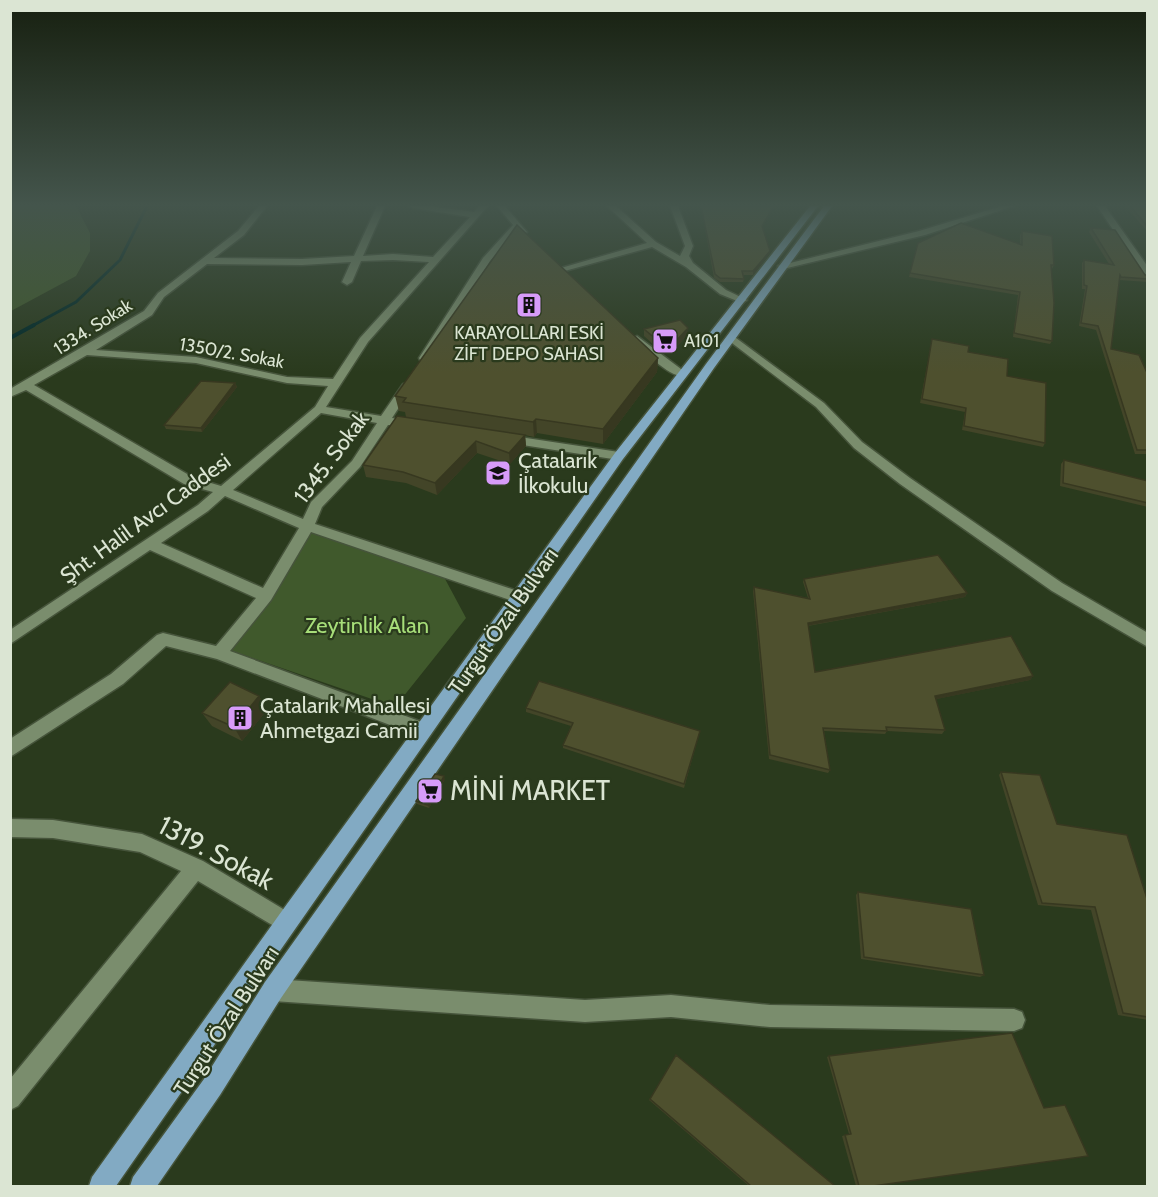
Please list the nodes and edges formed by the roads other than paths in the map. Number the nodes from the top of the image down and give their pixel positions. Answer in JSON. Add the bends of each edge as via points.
{"nodes":[{"id":1,"x":205,"y":262,"type":"edge"},
{"id":2,"x":289,"y":262,"type":"edge"},
{"id":3,"x":306,"y":262,"type":"edge"},
{"id":4,"x":356,"y":262,"type":"edge"},
{"id":5,"x":434,"y":262,"type":"edge"},
{"id":6,"x":485,"y":262,"type":"edge"},
{"id":7,"x":578,"y":262,"type":"edge"},
{"id":8,"x":684,"y":262,"type":"edge"},
{"id":9,"x":687,"y":262,"type":"edge"},
{"id":10,"x":771,"y":262,"type":"edge"},
{"id":11,"x":786,"y":262,"type":"edge"},
{"id":12,"x":800,"y":262,"type":"edge"},
{"id":13,"x":1139,"y":262,"type":"edge"},
{"id":14,"x":689,"y":265,"type":"junction"},
{"id":15,"x":783,"y":266,"type":"junction"},
{"id":16,"x":1148,"y":275,"type":"edge"},
{"id":17,"x":572,"y":278,"type":"edge"},
{"id":18,"x":347,"y":282,"type":"dead end"},
{"id":19,"x":741,"y":300,"type":"junction"},
{"id":20,"x":629,"y":332,"type":"edge"},
{"id":21,"x":732,"y":338,"type":"junction"},
{"id":22,"x":85,"y":352,"type":"junction"},
{"id":23,"x":681,"y":374,"type":"junction"},
{"id":24,"x":338,"y":383,"type":"junction"},
{"id":25,"x":27,"y":386,"type":"junction"},
{"id":26,"x":10,"y":394,"type":"edge"},
{"id":27,"x":319,"y":409,"type":"junction"},
{"id":28,"x":385,"y":421,"type":"junction"},
{"id":29,"x":408,"y":424,"type":"edge"},
{"id":30,"x":490,"y":436,"type":"edge"},
{"id":31,"x":620,"y":456,"type":"junction"},
{"id":32,"x":224,"y":491,"type":"junction"},
{"id":33,"x":307,"y":526,"type":"junction"},
{"id":34,"x":148,"y":544,"type":"junction"},
{"id":35,"x":266,"y":596,"type":"junction"},
{"id":36,"x":519,"y":597,"type":"junction"},
{"id":37,"x":10,"y":638,"type":"edge"},
{"id":38,"x":1148,"y":640,"type":"edge"},
{"id":39,"x":219,"y":653,"type":"junction"},
{"id":40,"x":424,"y":730,"type":"junction"},
{"id":41,"x":10,"y":749,"type":"edge"},
{"id":42,"x":10,"y":828,"type":"edge"},
{"id":43,"x":196,"y":868,"type":"junction"},
{"id":44,"x":286,"y":922,"type":"junction"},
{"id":45,"x":273,"y":990,"type":"junction"},
{"id":46,"x":1014,"y":1020,"type":"dead end"},
{"id":47,"x":10,"y":1098,"type":"edge"},
{"id":48,"x":101,"y":1186,"type":"edge"},
{"id":49,"x":142,"y":1186,"type":"edge"}],
"edges":[{"from":1,"to":22,"type":"street","name":"1334. Sokak","via":[[160,295],[148,313]]},
{"from":2,"to":3,"type":"street"},
{"from":4,"to":18,"type":"street"},
{"from":5,"to":24,"type":"street","name":"Şht. Halil Avcı Caddesi","via":[[364,340]]},
{"from":6,"to":28,"type":"street","name":"1345. Sokak"},
{"from":7,"to":17,"type":"street","via":[[560,266]]},
{"from":8,"to":14,"type":"street"},
{"from":9,"to":14,"type":"street"},
{"from":10,"to":19,"type":"main road","name":"Turgut Özal Bulvarı"},
{"from":11,"to":15,"type":"main road","name":"Turgut Özal Bulvarı"},
{"from":12,"to":15,"type":"street"},
{"from":13,"to":16,"type":"street"},
{"from":14,"to":19,"type":"street","via":[[723,292]]},
{"from":15,"to":21,"type":"main road","name":"Turgut Özal Bulvarı"},
{"from":19,"to":23,"type":"main road","name":"Turgut Özal Bulvarı"},
{"from":20,"to":23,"type":"street"},
{"from":21,"to":38,"type":"street","via":[[820,405],[858,445],[905,481],[1058,587]]},
{"from":21,"to":45,"type":"main road","name":"Turgut Özal Bulvarı"},
{"from":22,"to":24,"type":"street","name":"1350/2. Sokak","via":[[196,360],[287,380]]},
{"from":22,"to":25,"type":"street","name":"1334. Sokak"},
{"from":23,"to":31,"type":"main road","name":"Turgut Özal Bulvarı"},
{"from":24,"to":27,"type":"street","name":"Şht. Halil Avcı Caddesi"},
{"from":25,"to":26,"type":"street","name":"1334. Sokak"},
{"from":25,"to":32,"type":"street","via":[[189,481]]},
{"from":27,"to":28,"type":"street"},
{"from":27,"to":32,"type":"street","name":"Şht. Halil Avcı Caddesi"},
{"from":28,"to":29,"type":"street"},
{"from":28,"to":33,"type":"street","name":"1345. Sokak","via":[[356,464],[316,505]]},
{"from":30,"to":31,"type":"street"},
{"from":31,"to":36,"type":"main road","name":"Turgut Özal Bulvarı"},
{"from":32,"to":33,"type":"street"},
{"from":32,"to":34,"type":"street","name":"Şht. Halil Avcı Caddesi"},
{"from":33,"to":35,"type":"street","name":"1345. Sokak"},
{"from":33,"to":36,"type":"street"},
{"from":34,"to":35,"type":"street"},
{"from":34,"to":37,"type":"street","name":"Şht. Halil Avcı Caddesi"},
{"from":35,"to":39,"type":"street","name":"1345. Sokak"},
{"from":36,"to":40,"type":"main road","name":"Turgut Özal Bulvarı"},
{"from":39,"to":40,"type":"street"},
{"from":39,"to":41,"type":"street","via":[[163,639],[117,679]]},
{"from":40,"to":44,"type":"main road","name":"Turgut Özal Bulvarı"},
{"from":42,"to":43,"type":"street","name":"1319. Sokak","via":[[52,829],[142,843]]},
{"from":43,"to":44,"type":"street","name":"1319. Sokak"},
{"from":43,"to":47,"type":"street"},
{"from":44,"to":48,"type":"main road","name":"Turgut Özal Bulvarı"},
{"from":45,"to":46,"type":"street","via":[[585,1011],[671,1006],[770,1016]]},
{"from":45,"to":49,"type":"main road","name":"Turgut Özal Bulvarı","via":[[212,1087]]}]}
